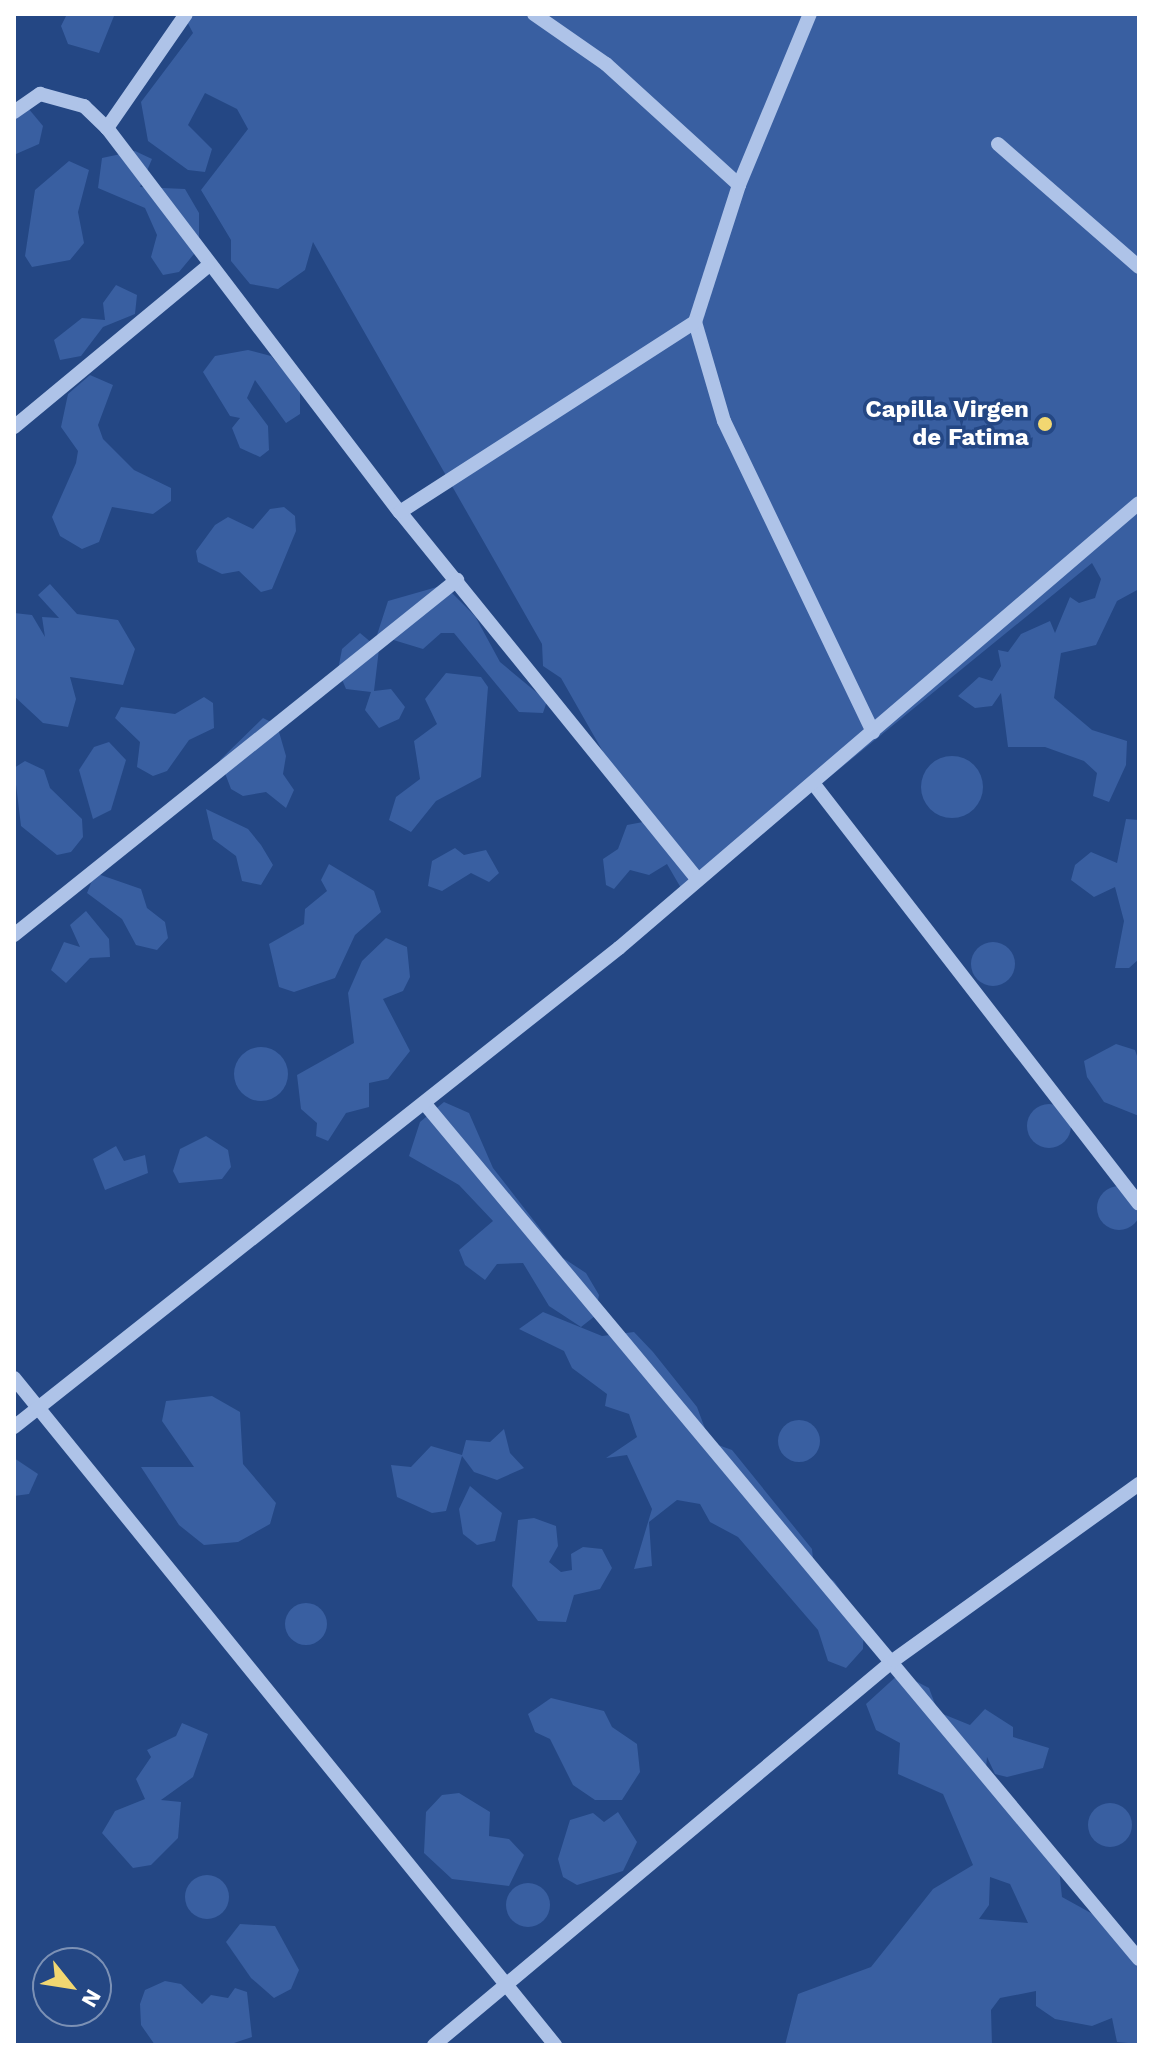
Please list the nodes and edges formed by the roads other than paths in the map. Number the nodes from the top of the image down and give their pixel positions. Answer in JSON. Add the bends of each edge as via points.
{"nodes":[{"id":1,"x":186,"y":14,"type":"edge"},
{"id":2,"x":534,"y":14,"type":"edge"},
{"id":3,"x":810,"y":14,"type":"edge"},
{"id":4,"x":14,"y":112,"type":"edge"},
{"id":5,"x":107,"y":128,"type":"junction"},
{"id":6,"x":998,"y":144,"type":"dead end"},
{"id":7,"x":739,"y":185,"type":"junction"},
{"id":8,"x":208,"y":266,"type":"junction"},
{"id":9,"x":1139,"y":267,"type":"edge"},
{"id":10,"x":695,"y":322,"type":"junction"},
{"id":11,"x":14,"y":427,"type":"edge"},
{"id":12,"x":1139,"y":503,"type":"edge"},
{"id":13,"x":400,"y":512,"type":"junction"},
{"id":14,"x":457,"y":580,"type":"junction"},
{"id":15,"x":873,"y":732,"type":"junction"},
{"id":16,"x":813,"y":783,"type":"junction"},
{"id":17,"x":696,"y":877,"type":"junction"},
{"id":18,"x":14,"y":935,"type":"edge"},
{"id":19,"x":425,"y":1104,"type":"junction"},
{"id":20,"x":1139,"y":1204,"type":"edge"},
{"id":21,"x":14,"y":1378,"type":"edge"},
{"id":22,"x":37,"y":1408,"type":"junction"},
{"id":23,"x":14,"y":1427,"type":"edge"},
{"id":24,"x":1139,"y":1484,"type":"edge"},
{"id":25,"x":894,"y":1660,"type":"junction"},
{"id":26,"x":1139,"y":1959,"type":"edge"},
{"id":27,"x":506,"y":1985,"type":"junction"},
{"id":28,"x":434,"y":2045,"type":"edge"},
{"id":29,"x":555,"y":2045,"type":"edge"}],
"edges":[{"from":1,"to":5,"type":"street"},
{"from":2,"to":7,"type":"street","via":[[606,64]]},
{"from":3,"to":7,"type":"street"},
{"from":4,"to":5,"type":"street","via":[[40,94],[84,106]]},
{"from":5,"to":8,"type":"street"},
{"from":6,"to":9,"type":"street"},
{"from":7,"to":10,"type":"street"},
{"from":8,"to":11,"type":"street"},
{"from":8,"to":13,"type":"street"},
{"from":10,"to":13,"type":"street"},
{"from":10,"to":15,"type":"street","via":[[724,421]]},
{"from":12,"to":15,"type":"street"},
{"from":13,"to":14,"type":"street"},
{"from":14,"to":17,"type":"street"},
{"from":14,"to":18,"type":"street"},
{"from":15,"to":16,"type":"street"},
{"from":16,"to":17,"type":"street"},
{"from":16,"to":20,"type":"street"},
{"from":17,"to":19,"type":"street"},
{"from":19,"to":22,"type":"street"},
{"from":19,"to":25,"type":"street","via":[[595,1316]]},
{"from":21,"to":22,"type":"street"},
{"from":22,"to":23,"type":"street"},
{"from":22,"to":27,"type":"street"},
{"from":24,"to":25,"type":"street"},
{"from":25,"to":26,"type":"street"},
{"from":25,"to":27,"type":"street"},
{"from":27,"to":28,"type":"street"},
{"from":27,"to":29,"type":"street"}]}
